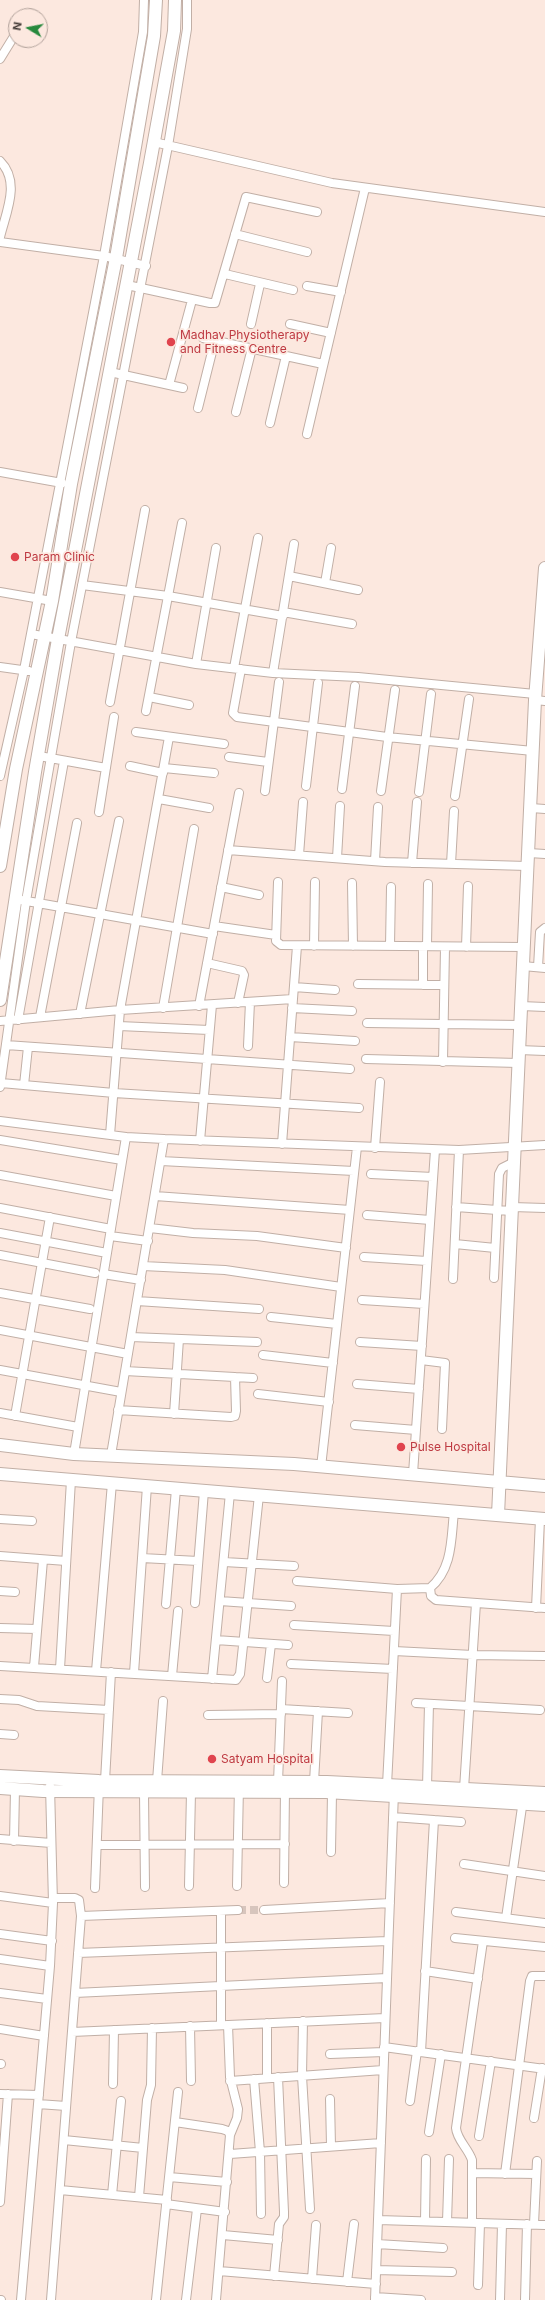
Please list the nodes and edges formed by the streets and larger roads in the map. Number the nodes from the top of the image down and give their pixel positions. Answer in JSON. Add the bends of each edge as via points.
{"nodes":[{"id":1,"x":144,"y":0,"type":"edge"},
{"id":2,"x":156,"y":0,"type":"edge"},
{"id":3,"x":175,"y":0,"type":"edge"},
{"id":4,"x":187,"y":0,"type":"edge"},
{"id":5,"x":8,"y":46,"type":"edge"},
{"id":6,"x":0,"y":59,"type":"edge"},
{"id":7,"x":154,"y":142,"type":"junction"},
{"id":8,"x":168,"y":146,"type":"junction"},
{"id":9,"x":0,"y":161,"type":"edge"},
{"id":10,"x":365,"y":188,"type":"junction"},
{"id":11,"x":317,"y":212,"type":"dead end"},
{"id":12,"x":545,"y":212,"type":"edge"},
{"id":13,"x":235,"y":234,"type":"junction"},
{"id":14,"x":0,"y":237,"type":"edge"},
{"id":15,"x":0,"y":242,"type":"edge"},
{"id":16,"x":307,"y":252,"type":"dead end"},
{"id":17,"x":104,"y":256,"type":"junction"},
{"id":18,"x":116,"y":258,"type":"junction"},
{"id":19,"x":131,"y":262,"type":"junction"},
{"id":20,"x":146,"y":266,"type":"junction"},
{"id":21,"x":224,"y":274,"type":"junction"},
{"id":22,"x":260,"y":284,"type":"junction"},
{"id":23,"x":127,"y":285,"type":"junction"},
{"id":24,"x":307,"y":286,"type":"dead end"},
{"id":25,"x":142,"y":288,"type":"junction"},
{"id":26,"x":293,"y":290,"type":"dead end"},
{"id":27,"x":341,"y":292,"type":"junction"},
{"id":28,"x":192,"y":300,"type":"junction"},
{"id":29,"x":250,"y":324,"type":"dead end"},
{"id":30,"x":290,"y":324,"type":"dead end"},
{"id":31,"x":331,"y":333,"type":"junction"},
{"id":32,"x":202,"y":338,"type":"dead end"},
{"id":33,"x":214,"y":340,"type":"junction"},
{"id":34,"x":252,"y":348,"type":"junction"},
{"id":35,"x":286,"y":356,"type":"junction"},
{"id":36,"x":323,"y":364,"type":"junction"},
{"id":37,"x":110,"y":372,"type":"junction"},
{"id":38,"x":123,"y":375,"type":"junction"},
{"id":39,"x":169,"y":385,"type":"junction"},
{"id":40,"x":182,"y":388,"type":"dead end"},
{"id":41,"x":198,"y":408,"type":"dead end"},
{"id":42,"x":236,"y":412,"type":"dead end"},
{"id":43,"x":270,"y":423,"type":"dead end"},
{"id":44,"x":307,"y":434,"type":"dead end"},
{"id":45,"x":0,"y":474,"type":"edge"},
{"id":46,"x":59,"y":482,"type":"junction"},
{"id":47,"x":71,"y":484,"type":"junction"},
{"id":48,"x":145,"y":510,"type":"dead end"},
{"id":49,"x":182,"y":523,"type":"dead end"},
{"id":50,"x":258,"y":538,"type":"dead end"},
{"id":51,"x":294,"y":544,"type":"dead end"},
{"id":52,"x":216,"y":548,"type":"dead end"},
{"id":53,"x":331,"y":548,"type":"dead end"},
{"id":54,"x":545,"y":568,"type":"edge"},
{"id":55,"x":289,"y":576,"type":"junction"},
{"id":56,"x":325,"y":583,"type":"junction"},
{"id":57,"x":82,"y":585,"type":"junction"},
{"id":58,"x":358,"y":590,"type":"dead end"},
{"id":59,"x":0,"y":592,"type":"edge"},
{"id":60,"x":130,"y":592,"type":"junction"},
{"id":61,"x":168,"y":596,"type":"junction"},
{"id":62,"x":37,"y":598,"type":"junction"},
{"id":63,"x":52,"y":601,"type":"junction"},
{"id":64,"x":207,"y":603,"type":"junction"},
{"id":65,"x":245,"y":610,"type":"junction"},
{"id":66,"x":283,"y":614,"type":"junction"},
{"id":67,"x":352,"y":624,"type":"dead end"},
{"id":68,"x":31,"y":634,"type":"junction"},
{"id":69,"x":44,"y":637,"type":"junction"},
{"id":70,"x":58,"y":639,"type":"junction"},
{"id":71,"x":72,"y":642,"type":"junction"},
{"id":72,"x":542,"y":644,"type":"edge"},
{"id":73,"x":120,"y":650,"type":"junction"},
{"id":74,"x":156,"y":657,"type":"junction"},
{"id":75,"x":196,"y":664,"type":"junction"},
{"id":76,"x":0,"y":667,"type":"edge"},
{"id":77,"x":238,"y":668,"type":"junction"},
{"id":78,"x":30,"y":671,"type":"junction"},
{"id":79,"x":273,"y":673,"type":"junction"},
{"id":80,"x":279,"y":682,"type":"dead end"},
{"id":81,"x":318,"y":683,"type":"dead end"},
{"id":82,"x":355,"y":686,"type":"dead end"},
{"id":83,"x":394,"y":690,"type":"dead end"},
{"id":84,"x":431,"y":694,"type":"dead end"},
{"id":85,"x":149,"y":697,"type":"junction"},
{"id":86,"x":538,"y":698,"type":"edge"},
{"id":87,"x":470,"y":699,"type":"dead end"},
{"id":88,"x":110,"y":702,"type":"dead end"},
{"id":89,"x":189,"y":705,"type":"dead end"},
{"id":90,"x":146,"y":711,"type":"dead end"},
{"id":91,"x":114,"y":717,"type":"dead end"},
{"id":92,"x":274,"y":723,"type":"junction"},
{"id":93,"x":315,"y":727,"type":"junction"},
{"id":94,"x":136,"y":732,"type":"dead end"},
{"id":95,"x":349,"y":732,"type":"junction"},
{"id":96,"x":169,"y":737,"type":"junction"},
{"id":97,"x":387,"y":737,"type":"junction"},
{"id":98,"x":426,"y":741,"type":"junction"},
{"id":99,"x":224,"y":744,"type":"dead end"},
{"id":100,"x":463,"y":745,"type":"junction"},
{"id":101,"x":533,"y":751,"type":"junction"},
{"id":102,"x":229,"y":757,"type":"dead end"},
{"id":103,"x":45,"y":758,"type":"junction"},
{"id":104,"x":64,"y":761,"type":"junction"},
{"id":105,"x":268,"y":762,"type":"junction"},
{"id":106,"x":1,"y":766,"type":"edge"},
{"id":107,"x":130,"y":766,"type":"dead end"},
{"id":108,"x":106,"y":768,"type":"junction"},
{"id":109,"x":16,"y":769,"type":"junction"},
{"id":110,"x":163,"y":770,"type":"junction"},
{"id":111,"x":214,"y":773,"type":"dead end"},
{"id":112,"x":0,"y":776,"type":"edge"},
{"id":113,"x":306,"y":786,"type":"dead end"},
{"id":114,"x":342,"y":789,"type":"dead end"},
{"id":115,"x":265,"y":791,"type":"dead end"},
{"id":116,"x":381,"y":791,"type":"dead end"},
{"id":117,"x":419,"y":792,"type":"dead end"},
{"id":118,"x":238,"y":793,"type":"dead end"},
{"id":119,"x":455,"y":796,"type":"dead end"},
{"id":120,"x":159,"y":799,"type":"junction"},
{"id":121,"x":303,"y":802,"type":"dead end"},
{"id":122,"x":418,"y":802,"type":"dead end"},
{"id":123,"x":340,"y":806,"type":"dead end"},
{"id":124,"x":378,"y":807,"type":"dead end"},
{"id":125,"x":209,"y":808,"type":"dead end"},
{"id":126,"x":531,"y":808,"type":"junction"},
{"id":127,"x":545,"y":809,"type":"edge"},
{"id":128,"x":454,"y":811,"type":"dead end"},
{"id":129,"x":99,"y":812,"type":"dead end"},
{"id":130,"x":119,"y":821,"type":"dead end"},
{"id":131,"x":77,"y":823,"type":"dead end"},
{"id":132,"x":194,"y":829,"type":"dead end"},
{"id":133,"x":228,"y":850,"type":"junction"},
{"id":134,"x":529,"y":853,"type":"junction"},
{"id":135,"x":545,"y":854,"type":"edge"},
{"id":136,"x":299,"y":855,"type":"junction"},
{"id":137,"x":337,"y":858,"type":"junction"},
{"id":138,"x":375,"y":861,"type":"junction"},
{"id":139,"x":412,"y":863,"type":"junction"},
{"id":140,"x":451,"y":864,"type":"junction"},
{"id":141,"x":0,"y":866,"type":"edge"},
{"id":142,"x":527,"y":866,"type":"junction"},
{"id":143,"x":278,"y":882,"type":"dead end"},
{"id":144,"x":315,"y":882,"type":"dead end"},
{"id":145,"x":352,"y":883,"type":"dead end"},
{"id":146,"x":428,"y":884,"type":"dead end"},
{"id":147,"x":468,"y":886,"type":"dead end"},
{"id":148,"x":221,"y":887,"type":"junction"},
{"id":149,"x":391,"y":887,"type":"dead end"},
{"id":150,"x":260,"y":895,"type":"dead end"},
{"id":151,"x":21,"y":900,"type":"junction"},
{"id":152,"x":38,"y":903,"type":"junction"},
{"id":153,"x":61,"y":907,"type":"junction"},
{"id":154,"x":99,"y":914,"type":"junction"},
{"id":155,"x":136,"y":921,"type":"junction"},
{"id":156,"x":214,"y":926,"type":"junction"},
{"id":157,"x":176,"y":928,"type":"junction"},
{"id":158,"x":545,"y":928,"type":"edge"},
{"id":159,"x":212,"y":934,"type":"junction"},
{"id":160,"x":276,"y":935,"type":"junction"},
{"id":161,"x":297,"y":946,"type":"junction"},
{"id":162,"x":314,"y":946,"type":"junction"},
{"id":163,"x":353,"y":946,"type":"junction"},
{"id":164,"x":390,"y":946,"type":"junction"},
{"id":165,"x":425,"y":946,"type":"junction"},
{"id":166,"x":445,"y":947,"type":"junction"},
{"id":167,"x":466,"y":947,"type":"junction"},
{"id":168,"x":524,"y":947,"type":"junction"},
{"id":169,"x":207,"y":963,"type":"junction"},
{"id":170,"x":523,"y":966,"type":"junction"},
{"id":171,"x":541,"y":967,"type":"edge"},
{"id":172,"x":358,"y":984,"type":"dead end"},
{"id":173,"x":423,"y":985,"type":"junction"},
{"id":174,"x":444,"y":985,"type":"junction"},
{"id":175,"x":294,"y":987,"type":"junction"},
{"id":176,"x":335,"y":990,"type":"dead end"},
{"id":177,"x":0,"y":1000,"type":"edge"},
{"id":178,"x":250,"y":1002,"type":"junction"},
{"id":179,"x":238,"y":1003,"type":"junction"},
{"id":180,"x":292,"y":1003,"type":"junction"},
{"id":181,"x":212,"y":1005,"type":"junction"},
{"id":182,"x":199,"y":1006,"type":"junction"},
{"id":183,"x":521,"y":1006,"type":"junction"},
{"id":184,"x":545,"y":1007,"type":"edge"},
{"id":185,"x":163,"y":1008,"type":"junction"},
{"id":186,"x":120,"y":1010,"type":"junction"},
{"id":187,"x":352,"y":1012,"type":"dead end"},
{"id":188,"x":80,"y":1014,"type":"junction"},
{"id":189,"x":40,"y":1018,"type":"junction"},
{"id":190,"x":18,"y":1020,"type":"junction"},
{"id":191,"x":4,"y":1021,"type":"edge"},
{"id":192,"x":367,"y":1023,"type":"dead end"},
{"id":193,"x":444,"y":1023,"type":"junction"},
{"id":194,"x":520,"y":1025,"type":"junction"},
{"id":195,"x":119,"y":1026,"type":"junction"},
{"id":196,"x":210,"y":1030,"type":"junction"},
{"id":197,"x":290,"y":1037,"type":"junction"},
{"id":198,"x":355,"y":1041,"type":"dead end"},
{"id":199,"x":6,"y":1045,"type":"junction"},
{"id":200,"x":248,"y":1046,"type":"dead end"},
{"id":201,"x":28,"y":1047,"type":"junction"},
{"id":202,"x":519,"y":1050,"type":"junction"},
{"id":203,"x":545,"y":1051,"type":"edge"},
{"id":204,"x":117,"y":1054,"type":"junction"},
{"id":205,"x":207,"y":1059,"type":"junction"},
{"id":206,"x":366,"y":1059,"type":"dead end"},
{"id":207,"x":443,"y":1062,"type":"junction"},
{"id":208,"x":288,"y":1063,"type":"junction"},
{"id":209,"x":518,"y":1063,"type":"junction"},
{"id":210,"x":350,"y":1069,"type":"dead end"},
{"id":211,"x":380,"y":1082,"type":"dead end"},
{"id":212,"x":0,"y":1085,"type":"edge"},
{"id":213,"x":24,"y":1085,"type":"junction"},
{"id":214,"x":114,"y":1093,"type":"junction"},
{"id":215,"x":204,"y":1098,"type":"junction"},
{"id":216,"x":285,"y":1104,"type":"junction"},
{"id":217,"x":360,"y":1108,"type":"dead end"},
{"id":218,"x":0,"y":1121,"type":"edge"},
{"id":219,"x":110,"y":1135,"type":"junction"},
{"id":220,"x":126,"y":1137,"type":"junction"},
{"id":221,"x":0,"y":1140,"type":"edge"},
{"id":222,"x":164,"y":1140,"type":"junction"},
{"id":223,"x":200,"y":1141,"type":"junction"},
{"id":224,"x":282,"y":1144,"type":"junction"},
{"id":225,"x":545,"y":1145,"type":"edge"},
{"id":226,"x":357,"y":1147,"type":"junction"},
{"id":227,"x":515,"y":1147,"type":"junction"},
{"id":228,"x":376,"y":1148,"type":"junction"},
{"id":229,"x":435,"y":1150,"type":"junction"},
{"id":230,"x":459,"y":1150,"type":"junction"},
{"id":231,"x":122,"y":1160,"type":"junction"},
{"id":232,"x":161,"y":1161,"type":"junction"},
{"id":233,"x":514,"y":1162,"type":"junction"},
{"id":234,"x":354,"y":1171,"type":"junction"},
{"id":235,"x":371,"y":1174,"type":"dead end"},
{"id":236,"x":0,"y":1175,"type":"edge"},
{"id":237,"x":433,"y":1177,"type":"junction"},
{"id":238,"x":116,"y":1196,"type":"junction"},
{"id":239,"x":155,"y":1196,"type":"junction"},
{"id":240,"x":456,"y":1207,"type":"junction"},
{"id":241,"x":0,"y":1208,"type":"edge"},
{"id":242,"x":545,"y":1208,"type":"edge"},
{"id":243,"x":511,"y":1209,"type":"junction"},
{"id":244,"x":350,"y":1210,"type":"junction"},
{"id":245,"x":497,"y":1210,"type":"junction"},
{"id":246,"x":367,"y":1215,"type":"dead end"},
{"id":247,"x":50,"y":1217,"type":"junction"},
{"id":248,"x":430,"y":1220,"type":"junction"},
{"id":249,"x":150,"y":1228,"type":"junction"},
{"id":250,"x":110,"y":1232,"type":"junction"},
{"id":251,"x":0,"y":1233,"type":"edge"},
{"id":252,"x":148,"y":1241,"type":"junction"},
{"id":253,"x":46,"y":1242,"type":"junction"},
{"id":254,"x":455,"y":1244,"type":"junction"},
{"id":255,"x":346,"y":1248,"type":"junction"},
{"id":256,"x":495,"y":1248,"type":"junction"},
{"id":257,"x":107,"y":1253,"type":"junction"},
{"id":258,"x":0,"y":1255,"type":"edge"},
{"id":259,"x":364,"y":1257,"type":"dead end"},
{"id":260,"x":427,"y":1261,"type":"junction"},
{"id":261,"x":42,"y":1263,"type":"junction"},
{"id":262,"x":143,"y":1266,"type":"junction"},
{"id":263,"x":99,"y":1274,"type":"junction"},
{"id":264,"x":494,"y":1278,"type":"dead end"},
{"id":265,"x":453,"y":1279,"type":"dead end"},
{"id":266,"x":141,"y":1280,"type":"junction"},
{"id":267,"x":341,"y":1287,"type":"junction"},
{"id":268,"x":0,"y":1293,"type":"edge"},
{"id":269,"x":35,"y":1299,"type":"junction"},
{"id":270,"x":362,"y":1300,"type":"dead end"},
{"id":271,"x":137,"y":1301,"type":"junction"},
{"id":272,"x":424,"y":1304,"type":"junction"},
{"id":273,"x":259,"y":1308,"type":"dead end"},
{"id":274,"x":90,"y":1309,"type":"dead end"},
{"id":275,"x":271,"y":1317,"type":"dead end"},
{"id":276,"x":337,"y":1324,"type":"junction"},
{"id":277,"x":0,"y":1330,"type":"edge"},
{"id":278,"x":29,"y":1336,"type":"junction"},
{"id":279,"x":131,"y":1337,"type":"junction"},
{"id":280,"x":179,"y":1339,"type":"junction"},
{"id":281,"x":257,"y":1342,"type":"dead end"},
{"id":282,"x":360,"y":1342,"type":"dead end"},
{"id":283,"x":92,"y":1346,"type":"junction"},
{"id":284,"x":422,"y":1346,"type":"junction"},
{"id":285,"x":128,"y":1354,"type":"junction"},
{"id":286,"x":263,"y":1355,"type":"dead end"},
{"id":287,"x":421,"y":1360,"type":"junction"},
{"id":288,"x":333,"y":1363,"type":"junction"},
{"id":289,"x":0,"y":1370,"type":"edge"},
{"id":290,"x":125,"y":1371,"type":"junction"},
{"id":291,"x":22,"y":1374,"type":"junction"},
{"id":292,"x":177,"y":1374,"type":"junction"},
{"id":293,"x":235,"y":1377,"type":"junction"},
{"id":294,"x":253,"y":1378,"type":"dead end"},
{"id":295,"x":357,"y":1384,"type":"dead end"},
{"id":296,"x":85,"y":1386,"type":"junction"},
{"id":297,"x":419,"y":1389,"type":"junction"},
{"id":298,"x":122,"y":1392,"type":"junction"},
{"id":299,"x":258,"y":1394,"type":"dead end"},
{"id":300,"x":329,"y":1402,"type":"junction"},
{"id":301,"x":118,"y":1410,"type":"junction"},
{"id":302,"x":0,"y":1413,"type":"edge"},
{"id":303,"x":174,"y":1414,"type":"junction"},
{"id":304,"x":15,"y":1416,"type":"junction"},
{"id":305,"x":355,"y":1425,"type":"dead end"},
{"id":306,"x":78,"y":1427,"type":"junction"},
{"id":307,"x":442,"y":1429,"type":"dead end"},
{"id":308,"x":416,"y":1430,"type":"junction"},
{"id":309,"x":0,"y":1445,"type":"edge"},
{"id":310,"x":74,"y":1454,"type":"junction"},
{"id":311,"x":111,"y":1455,"type":"junction"},
{"id":312,"x":321,"y":1467,"type":"junction"},
{"id":313,"x":0,"y":1474,"type":"edge"},
{"id":314,"x":413,"y":1474,"type":"junction"},
{"id":315,"x":71,"y":1480,"type":"junction"},
{"id":316,"x":499,"y":1482,"type":"junction"},
{"id":317,"x":112,"y":1483,"type":"junction"},
{"id":318,"x":147,"y":1486,"type":"junction"},
{"id":319,"x":545,"y":1486,"type":"edge"},
{"id":320,"x":176,"y":1488,"type":"junction"},
{"id":321,"x":204,"y":1491,"type":"junction"},
{"id":322,"x":230,"y":1493,"type":"junction"},
{"id":323,"x":259,"y":1495,"type":"junction"},
{"id":324,"x":454,"y":1512,"type":"junction"},
{"id":325,"x":498,"y":1515,"type":"junction"},
{"id":326,"x":0,"y":1519,"type":"edge"},
{"id":327,"x":543,"y":1519,"type":"edge"},
{"id":328,"x":32,"y":1521,"type":"dead end"},
{"id":329,"x":0,"y":1556,"type":"edge"},
{"id":330,"x":142,"y":1558,"type":"junction"},
{"id":331,"x":170,"y":1559,"type":"junction"},
{"id":332,"x":43,"y":1560,"type":"junction"},
{"id":333,"x":66,"y":1561,"type":"junction"},
{"id":334,"x":198,"y":1561,"type":"junction"},
{"id":335,"x":224,"y":1562,"type":"junction"},
{"id":336,"x":252,"y":1564,"type":"junction"},
{"id":337,"x":294,"y":1566,"type":"dead end"},
{"id":338,"x":297,"y":1582,"type":"dead end"},
{"id":339,"x":397,"y":1588,"type":"junction"},
{"id":340,"x":430,"y":1588,"type":"junction"},
{"id":341,"x":0,"y":1591,"type":"edge"},
{"id":342,"x":15,"y":1592,"type":"dead end"},
{"id":343,"x":220,"y":1600,"type":"junction"},
{"id":344,"x":195,"y":1603,"type":"dead end"},
{"id":345,"x":248,"y":1603,"type":"junction"},
{"id":346,"x":476,"y":1603,"type":"junction"},
{"id":347,"x":166,"y":1604,"type":"dead end"},
{"id":348,"x":291,"y":1606,"type":"dead end"},
{"id":349,"x":536,"y":1608,"type":"junction"},
{"id":350,"x":545,"y":1608,"type":"edge"},
{"id":351,"x":178,"y":1611,"type":"dead end"},
{"id":352,"x":294,"y":1625,"type":"dead end"},
{"id":353,"x":0,"y":1628,"type":"edge"},
{"id":354,"x":37,"y":1629,"type":"junction"},
{"id":355,"x":394,"y":1631,"type":"junction"},
{"id":356,"x":216,"y":1640,"type":"junction"},
{"id":357,"x":243,"y":1642,"type":"junction"},
{"id":358,"x":271,"y":1644,"type":"junction"},
{"id":359,"x":288,"y":1645,"type":"dead end"},
{"id":360,"x":394,"y":1651,"type":"junction"},
{"id":361,"x":473,"y":1655,"type":"junction"},
{"id":362,"x":545,"y":1656,"type":"edge"},
{"id":363,"x":291,"y":1664,"type":"dead end"},
{"id":364,"x":0,"y":1666,"type":"edge"},
{"id":365,"x":34,"y":1667,"type":"junction"},
{"id":366,"x":60,"y":1669,"type":"junction"},
{"id":367,"x":393,"y":1670,"type":"junction"},
{"id":368,"x":96,"y":1671,"type":"junction"},
{"id":369,"x":111,"y":1672,"type":"junction"},
{"id":370,"x":134,"y":1673,"type":"junction"},
{"id":371,"x":172,"y":1676,"type":"junction"},
{"id":372,"x":267,"y":1678,"type":"dead end"},
{"id":373,"x":212,"y":1679,"type":"junction"},
{"id":374,"x":282,"y":1681,"type":"dead end"},
{"id":375,"x":0,"y":1699,"type":"edge"},
{"id":376,"x":163,"y":1701,"type":"dead end"},
{"id":377,"x":416,"y":1703,"type":"dead end"},
{"id":378,"x":429,"y":1704,"type":"junction"},
{"id":379,"x":470,"y":1705,"type":"junction"},
{"id":380,"x":109,"y":1710,"type":"junction"},
{"id":381,"x":540,"y":1710,"type":"dead end"},
{"id":382,"x":318,"y":1711,"type":"junction"},
{"id":383,"x":281,"y":1712,"type":"junction"},
{"id":384,"x":348,"y":1713,"type":"dead end"},
{"id":385,"x":208,"y":1715,"type":"dead end"},
{"id":386,"x":0,"y":1734,"type":"edge"},
{"id":387,"x":14,"y":1735,"type":"dead end"},
{"id":388,"x":0,"y":1776,"type":"edge"},
{"id":389,"x":157,"y":1781,"type":"junction"},
{"id":390,"x":314,"y":1782,"type":"junction"},
{"id":391,"x":101,"y":1784,"type":"junction"},
{"id":392,"x":50,"y":1785,"type":"junction"},
{"id":393,"x":283,"y":1785,"type":"junction"},
{"id":394,"x":239,"y":1787,"type":"junction"},
{"id":395,"x":427,"y":1787,"type":"junction"},
{"id":396,"x":0,"y":1788,"type":"edge"},
{"id":397,"x":16,"y":1789,"type":"junction"},
{"id":398,"x":391,"y":1789,"type":"junction"},
{"id":399,"x":464,"y":1789,"type":"junction"},
{"id":400,"x":144,"y":1792,"type":"junction"},
{"id":401,"x":191,"y":1792,"type":"junction"},
{"id":402,"x":332,"y":1793,"type":"junction"},
{"id":403,"x":545,"y":1793,"type":"edge"},
{"id":404,"x":523,"y":1798,"type":"junction"},
{"id":405,"x":545,"y":1805,"type":"edge"},
{"id":406,"x":393,"y":1817,"type":"junction"},
{"id":407,"x":434,"y":1820,"type":"junction"},
{"id":408,"x":461,"y":1822,"type":"dead end"},
{"id":409,"x":0,"y":1839,"type":"edge"},
{"id":410,"x":14,"y":1841,"type":"junction"},
{"id":411,"x":51,"y":1843,"type":"junction"},
{"id":412,"x":238,"y":1844,"type":"junction"},
{"id":413,"x":285,"y":1844,"type":"junction"},
{"id":414,"x":97,"y":1845,"type":"junction"},
{"id":415,"x":144,"y":1845,"type":"junction"},
{"id":416,"x":190,"y":1845,"type":"junction"},
{"id":417,"x":331,"y":1852,"type":"dead end"},
{"id":418,"x":464,"y":1864,"type":"dead end"},
{"id":419,"x":513,"y":1871,"type":"junction"},
{"id":420,"x":545,"y":1876,"type":"edge"},
{"id":421,"x":284,"y":1884,"type":"dead end"},
{"id":422,"x":189,"y":1886,"type":"dead end"},
{"id":423,"x":237,"y":1886,"type":"dead end"},
{"id":424,"x":145,"y":1887,"type":"dead end"},
{"id":425,"x":95,"y":1888,"type":"dead end"},
{"id":426,"x":0,"y":1896,"type":"edge"},
{"id":427,"x":53,"y":1901,"type":"junction"},
{"id":428,"x":390,"y":1903,"type":"junction"},
{"id":429,"x":238,"y":1910,"type":"tunnel mouth"},
{"id":430,"x":264,"y":1910,"type":"tunnel mouth"},
{"id":431,"x":221,"y":1911,"type":"junction"},
{"id":432,"x":456,"y":1912,"type":"dead end"},
{"id":433,"x":81,"y":1916,"type":"junction"},
{"id":434,"x":506,"y":1918,"type":"junction"},
{"id":435,"x":545,"y":1923,"type":"edge"},
{"id":436,"x":0,"y":1934,"type":"edge"},
{"id":437,"x":455,"y":1938,"type":"dead end"},
{"id":438,"x":484,"y":1940,"type":"junction"},
{"id":439,"x":52,"y":1941,"type":"junction"},
{"id":440,"x":388,"y":1941,"type":"junction"},
{"id":441,"x":545,"y":1947,"type":"edge"},
{"id":442,"x":221,"y":1948,"type":"junction"},
{"id":443,"x":78,"y":1953,"type":"junction"},
{"id":444,"x":0,"y":1959,"type":"edge"},
{"id":445,"x":50,"y":1966,"type":"junction"},
{"id":446,"x":425,"y":1971,"type":"junction"},
{"id":447,"x":545,"y":1976,"type":"edge"},
{"id":448,"x":387,"y":1978,"type":"junction"},
{"id":449,"x":478,"y":1979,"type":"junction"},
{"id":450,"x":221,"y":1986,"type":"junction"},
{"id":451,"x":0,"y":1993,"type":"edge"},
{"id":452,"x":75,"y":1993,"type":"junction"},
{"id":453,"x":48,"y":1999,"type":"junction"},
{"id":454,"x":385,"y":2018,"type":"junction"},
{"id":455,"x":303,"y":2021,"type":"junction"},
{"id":456,"x":267,"y":2023,"type":"junction"},
{"id":457,"x":225,"y":2025,"type":"junction"},
{"id":458,"x":190,"y":2026,"type":"junction"},
{"id":459,"x":152,"y":2028,"type":"junction"},
{"id":460,"x":0,"y":2029,"type":"edge"},
{"id":461,"x":114,"y":2030,"type":"junction"},
{"id":462,"x":72,"y":2032,"type":"junction"},
{"id":463,"x":44,"y":2036,"type":"junction"},
{"id":464,"x":384,"y":2049,"type":"junction"},
{"id":465,"x":419,"y":2051,"type":"junction"},
{"id":466,"x":330,"y":2054,"type":"dead end"},
{"id":467,"x":441,"y":2054,"type":"junction"},
{"id":468,"x":466,"y":2058,"type":"junction"},
{"id":469,"x":491,"y":2061,"type":"junction"},
{"id":470,"x":517,"y":2065,"type":"junction"},
{"id":471,"x":543,"y":2068,"type":"edge"},
{"id":472,"x":384,"y":2070,"type":"junction"},
{"id":473,"x":302,"y":2076,"type":"junction"},
{"id":474,"x":267,"y":2078,"type":"junction"},
{"id":475,"x":278,"y":2078,"type":"junction"},
{"id":476,"x":254,"y":2079,"type":"junction"},
{"id":477,"x":191,"y":2081,"type":"dead end"},
{"id":478,"x":230,"y":2081,"type":"junction"},
{"id":479,"x":113,"y":2084,"type":"dead end"},
{"id":480,"x":178,"y":2092,"type":"dead end"},
{"id":481,"x":4,"y":2094,"type":"edge"},
{"id":482,"x":541,"y":2096,"type":"edge"},
{"id":483,"x":39,"y":2099,"type":"junction"},
{"id":484,"x":330,"y":2099,"type":"dead end"},
{"id":485,"x":121,"y":2101,"type":"dead end"},
{"id":486,"x":410,"y":2102,"type":"dead end"},
{"id":487,"x":66,"y":2106,"type":"junction"},
{"id":488,"x":534,"y":2118,"type":"dead end"},
{"id":489,"x":175,"y":2122,"type":"junction"},
{"id":490,"x":429,"y":2132,"type":"dead end"},
{"id":491,"x":230,"y":2135,"type":"junction"},
{"id":492,"x":480,"y":2136,"type":"dead end"},
{"id":493,"x":64,"y":2140,"type":"junction"},
{"id":494,"x":2,"y":2142,"type":"edge"},
{"id":495,"x":381,"y":2143,"type":"junction"},
{"id":496,"x":116,"y":2146,"type":"junction"},
{"id":497,"x":331,"y":2146,"type":"junction"},
{"id":498,"x":143,"y":2148,"type":"junction"},
{"id":499,"x":305,"y":2148,"type":"junction"},
{"id":500,"x":283,"y":2150,"type":"junction"},
{"id":501,"x":260,"y":2152,"type":"junction"},
{"id":502,"x":230,"y":2154,"type":"junction"},
{"id":503,"x":426,"y":2159,"type":"dead end"},
{"id":504,"x":449,"y":2159,"type":"dead end"},
{"id":505,"x":537,"y":2161,"type":"dead end"},
{"id":506,"x":472,"y":2173,"type":"junction"},
{"id":507,"x":505,"y":2174,"type":"junction"},
{"id":508,"x":536,"y":2174,"type":"junction"},
{"id":509,"x":170,"y":2177,"type":"junction"},
{"id":510,"x":227,"y":2182,"type":"junction"},
{"id":511,"x":60,"y":2190,"type":"junction"},
{"id":512,"x":112,"y":2195,"type":"junction"},
{"id":513,"x":139,"y":2197,"type":"junction"},
{"id":514,"x":0,"y":2202,"type":"edge"},
{"id":515,"x":167,"y":2202,"type":"junction"},
{"id":516,"x":198,"y":2209,"type":"junction"},
{"id":517,"x":310,"y":2209,"type":"dead end"},
{"id":518,"x":224,"y":2212,"type":"junction"},
{"id":519,"x":261,"y":2214,"type":"dead end"},
{"id":520,"x":378,"y":2220,"type":"junction"},
{"id":521,"x":425,"y":2221,"type":"junction"},
{"id":522,"x":447,"y":2222,"type":"junction"},
{"id":523,"x":476,"y":2223,"type":"junction"},
{"id":524,"x":354,"y":2224,"type":"dead end"},
{"id":525,"x":502,"y":2224,"type":"junction"},
{"id":526,"x":530,"y":2224,"type":"junction"},
{"id":527,"x":316,"y":2225,"type":"dead end"},
{"id":528,"x":545,"y":2225,"type":"edge"},
{"id":529,"x":222,"y":2235,"type":"junction"},
{"id":530,"x":278,"y":2240,"type":"junction"},
{"id":531,"x":377,"y":2244,"type":"junction"},
{"id":532,"x":443,"y":2248,"type":"dead end"},
{"id":533,"x":376,"y":2270,"type":"junction"},
{"id":534,"x":219,"y":2271,"type":"junction"},
{"id":535,"x":452,"y":2272,"type":"dead end"},
{"id":536,"x":274,"y":2276,"type":"junction"},
{"id":537,"x":312,"y":2279,"type":"junction"},
{"id":538,"x":347,"y":2282,"type":"junction"},
{"id":539,"x":376,"y":2284,"type":"junction"},
{"id":540,"x":478,"y":2285,"type":"dead end"},
{"id":541,"x":375,"y":2298,"type":"edge"},
{"id":542,"x":21,"y":2300,"type":"edge"},
{"id":543,"x":51,"y":2300,"type":"edge"},
{"id":544,"x":156,"y":2300,"type":"edge"},
{"id":545,"x":186,"y":2300,"type":"edge"},
{"id":546,"x":216,"y":2300,"type":"edge"},
{"id":547,"x":421,"y":2300,"type":"edge"},
{"id":548,"x":500,"y":2300,"type":"edge"},
{"id":549,"x":525,"y":2300,"type":"edge"}],
"edges":[{"from":1,"to":17,"type":"street","via":[[143,32]]},
{"from":2,"to":18,"type":"street","via":[[154,36]]},
{"from":3,"to":7,"type":"street","via":[[174,31]]},
{"from":4,"to":8,"type":"street","via":[[188,29]]},
{"from":5,"to":6,"type":"street"},
{"from":7,"to":8,"type":"street"},
{"from":7,"to":19,"type":"street"},
{"from":8,"to":10,"type":"street"},
{"from":8,"to":20,"type":"street"},
{"from":9,"to":14,"type":"street","via":[[10,175],[12,190]]},
{"from":10,"to":12,"type":"street"},
{"from":10,"to":27,"type":"street"},
{"from":11,"to":13,"type":"street","via":[[247,197]]},
{"from":13,"to":16,"type":"street"},
{"from":13,"to":21,"type":"street"},
{"from":15,"to":17,"type":"street"},
{"from":17,"to":18,"type":"street"},
{"from":17,"to":46,"type":"street"},
{"from":18,"to":19,"type":"street"},
{"from":18,"to":47,"type":"street"},
{"from":19,"to":20,"type":"street"},
{"from":19,"to":23,"type":"street"},
{"from":20,"to":25,"type":"street"},
{"from":21,"to":22,"type":"street"},
{"from":21,"to":28,"type":"street","via":[[216,303]]},
{"from":22,"to":26,"type":"street"},
{"from":22,"to":29,"type":"street"},
{"from":23,"to":25,"type":"street"},
{"from":23,"to":37,"type":"street"},
{"from":24,"to":27,"type":"street"},
{"from":25,"to":28,"type":"street"},
{"from":25,"to":38,"type":"street"},
{"from":27,"to":31,"type":"street"},
{"from":28,"to":39,"type":"street"},
{"from":30,"to":31,"type":"street"},
{"from":31,"to":36,"type":"street"},
{"from":32,"to":33,"type":"street"},
{"from":33,"to":34,"type":"street"},
{"from":33,"to":41,"type":"street"},
{"from":34,"to":35,"type":"street"},
{"from":34,"to":42,"type":"street"},
{"from":35,"to":36,"type":"street"},
{"from":35,"to":43,"type":"street"},
{"from":36,"to":44,"type":"street"},
{"from":37,"to":38,"type":"street"},
{"from":37,"to":70,"type":"street"},
{"from":38,"to":39,"type":"street"},
{"from":38,"to":57,"type":"street"},
{"from":39,"to":40,"type":"street"},
{"from":45,"to":46,"type":"street"},
{"from":46,"to":47,"type":"street"},
{"from":46,"to":62,"type":"street"},
{"from":47,"to":63,"type":"street"},
{"from":48,"to":60,"type":"street"},
{"from":49,"to":61,"type":"street"},
{"from":50,"to":65,"type":"street"},
{"from":51,"to":55,"type":"street"},
{"from":52,"to":64,"type":"street"},
{"from":53,"to":56,"type":"street"},
{"from":54,"to":72,"type":"street"},
{"from":55,"to":56,"type":"street"},
{"from":55,"to":66,"type":"street"},
{"from":56,"to":58,"type":"street"},
{"from":57,"to":60,"type":"street"},
{"from":57,"to":71,"type":"street"},
{"from":59,"to":62,"type":"street"},
{"from":60,"to":61,"type":"street"},
{"from":60,"to":73,"type":"street"},
{"from":61,"to":64,"type":"street"},
{"from":61,"to":74,"type":"street"},
{"from":62,"to":63,"type":"street"},
{"from":62,"to":68,"type":"street"},
{"from":63,"to":69,"type":"street"},
{"from":64,"to":65,"type":"street"},
{"from":64,"to":75,"type":"street"},
{"from":65,"to":66,"type":"street"},
{"from":65,"to":77,"type":"street"},
{"from":66,"to":67,"type":"street"},
{"from":66,"to":79,"type":"street"},
{"from":68,"to":69,"type":"street"},
{"from":68,"to":78,"type":"street"},
{"from":69,"to":70,"type":"street"},
{"from":69,"to":78,"type":"street"},
{"from":70,"to":71,"type":"street"},
{"from":70,"to":103,"type":"street"},
{"from":71,"to":73,"type":"street"},
{"from":71,"to":103,"type":"street"},
{"from":72,"to":86,"type":"street"},
{"from":73,"to":74,"type":"street"},
{"from":73,"to":88,"type":"street"},
{"from":74,"to":75,"type":"street"},
{"from":74,"to":85,"type":"street"},
{"from":75,"to":77,"type":"street"},
{"from":76,"to":78,"type":"street"},
{"from":77,"to":79,"type":"street"},
{"from":77,"to":92,"type":"street","via":[[234,715]]},
{"from":78,"to":106,"type":"street"},
{"from":78,"to":109,"type":"street"},
{"from":79,"to":86,"type":"street","via":[[358,677]]},
{"from":80,"to":92,"type":"street"},
{"from":81,"to":93,"type":"street"},
{"from":82,"to":95,"type":"street"},
{"from":83,"to":97,"type":"street"},
{"from":84,"to":98,"type":"street"},
{"from":85,"to":89,"type":"street"},
{"from":85,"to":90,"type":"street"},
{"from":86,"to":101,"type":"street"},
{"from":87,"to":100,"type":"street"},
{"from":91,"to":108,"type":"street"},
{"from":92,"to":93,"type":"street"},
{"from":92,"to":105,"type":"street"},
{"from":93,"to":95,"type":"street"},
{"from":93,"to":113,"type":"street"},
{"from":94,"to":96,"type":"street"},
{"from":95,"to":97,"type":"street"},
{"from":95,"to":114,"type":"street"},
{"from":96,"to":99,"type":"street"},
{"from":96,"to":110,"type":"street"},
{"from":97,"to":98,"type":"street"},
{"from":97,"to":116,"type":"street"},
{"from":98,"to":100,"type":"street"},
{"from":98,"to":117,"type":"street"},
{"from":100,"to":101,"type":"street"},
{"from":100,"to":119,"type":"street"},
{"from":101,"to":126,"type":"street"},
{"from":102,"to":105,"type":"street"},
{"from":103,"to":104,"type":"street"},
{"from":103,"to":151,"type":"street"},
{"from":104,"to":108,"type":"street"},
{"from":104,"to":152,"type":"street"},
{"from":105,"to":115,"type":"street"},
{"from":106,"to":109,"type":"street"},
{"from":106,"to":112,"type":"street"},
{"from":107,"to":110,"type":"street"},
{"from":108,"to":129,"type":"street"},
{"from":109,"to":141,"type":"street"},
{"from":110,"to":111,"type":"street"},
{"from":110,"to":120,"type":"street"},
{"from":118,"to":133,"type":"street"},
{"from":120,"to":125,"type":"street"},
{"from":120,"to":155,"type":"street"},
{"from":121,"to":136,"type":"street"},
{"from":122,"to":139,"type":"street"},
{"from":123,"to":137,"type":"street"},
{"from":124,"to":138,"type":"street"},
{"from":126,"to":127,"type":"street"},
{"from":126,"to":134,"type":"street"},
{"from":128,"to":140,"type":"street"},
{"from":130,"to":154,"type":"street"},
{"from":131,"to":153,"type":"street"},
{"from":132,"to":157,"type":"street"},
{"from":133,"to":136,"type":"street"},
{"from":133,"to":148,"type":"street"},
{"from":134,"to":135,"type":"street"},
{"from":134,"to":142,"type":"street"},
{"from":136,"to":137,"type":"street"},
{"from":137,"to":138,"type":"street"},
{"from":138,"to":139,"type":"street"},
{"from":139,"to":140,"type":"street"},
{"from":140,"to":142,"type":"street"},
{"from":142,"to":168,"type":"street"},
{"from":143,"to":160,"type":"street"},
{"from":144,"to":162,"type":"street"},
{"from":145,"to":163,"type":"street"},
{"from":146,"to":165,"type":"street"},
{"from":147,"to":167,"type":"street"},
{"from":148,"to":150,"type":"street"},
{"from":148,"to":156,"type":"street"},
{"from":149,"to":164,"type":"street"},
{"from":151,"to":152,"type":"street"},
{"from":151,"to":177,"type":"street"},
{"from":151,"to":191,"type":"street"},
{"from":152,"to":153,"type":"street"},
{"from":152,"to":190,"type":"street"},
{"from":153,"to":154,"type":"street"},
{"from":153,"to":189,"type":"street"},
{"from":154,"to":155,"type":"street"},
{"from":154,"to":188,"type":"street"},
{"from":155,"to":157,"type":"street"},
{"from":155,"to":186,"type":"street"},
{"from":156,"to":159,"type":"street"},
{"from":156,"to":160,"type":"street"},
{"from":157,"to":159,"type":"street"},
{"from":157,"to":185,"type":"street"},
{"from":158,"to":171,"type":"street","via":[[540,932]]},
{"from":159,"to":169,"type":"street"},
{"from":160,"to":161,"type":"street","via":[[278,944]]},
{"from":161,"to":162,"type":"street"},
{"from":161,"to":175,"type":"street"},
{"from":162,"to":163,"type":"street"},
{"from":163,"to":164,"type":"street"},
{"from":164,"to":165,"type":"street"},
{"from":165,"to":166,"type":"street"},
{"from":165,"to":173,"type":"street"},
{"from":166,"to":167,"type":"street"},
{"from":166,"to":174,"type":"street"},
{"from":167,"to":168,"type":"street"},
{"from":168,"to":170,"type":"street"},
{"from":169,"to":179,"type":"street","via":[[242,971],[244,975]]},
{"from":169,"to":182,"type":"street"},
{"from":170,"to":171,"type":"street"},
{"from":170,"to":183,"type":"street"},
{"from":172,"to":173,"type":"street"},
{"from":173,"to":174,"type":"street"},
{"from":174,"to":193,"type":"street"},
{"from":175,"to":176,"type":"street"},
{"from":175,"to":180,"type":"street"},
{"from":178,"to":179,"type":"street"},
{"from":178,"to":180,"type":"street"},
{"from":178,"to":200,"type":"street"},
{"from":179,"to":181,"type":"street"},
{"from":180,"to":187,"type":"street"},
{"from":180,"to":197,"type":"street"},
{"from":181,"to":182,"type":"street"},
{"from":181,"to":196,"type":"street"},
{"from":182,"to":185,"type":"street"},
{"from":183,"to":184,"type":"street"},
{"from":183,"to":194,"type":"street"},
{"from":185,"to":186,"type":"street"},
{"from":186,"to":188,"type":"street"},
{"from":186,"to":195,"type":"street"},
{"from":188,"to":189,"type":"street"},
{"from":189,"to":190,"type":"street"},
{"from":190,"to":191,"type":"street"},
{"from":191,"to":199,"type":"street"},
{"from":192,"to":193,"type":"street"},
{"from":193,"to":194,"type":"street"},
{"from":193,"to":207,"type":"street"},
{"from":194,"to":202,"type":"street"},
{"from":195,"to":196,"type":"street"},
{"from":195,"to":204,"type":"street"},
{"from":196,"to":205,"type":"street"},
{"from":197,"to":198,"type":"street"},
{"from":197,"to":208,"type":"street"},
{"from":199,"to":201,"type":"street"},
{"from":199,"to":212,"type":"street"},
{"from":201,"to":204,"type":"street"},
{"from":201,"to":213,"type":"street"},
{"from":202,"to":203,"type":"street"},
{"from":202,"to":209,"type":"street"},
{"from":204,"to":205,"type":"street"},
{"from":204,"to":214,"type":"street"},
{"from":205,"to":208,"type":"street"},
{"from":205,"to":215,"type":"street"},
{"from":206,"to":207,"type":"street"},
{"from":207,"to":209,"type":"street"},
{"from":208,"to":210,"type":"street"},
{"from":208,"to":216,"type":"street"},
{"from":209,"to":227,"type":"street"},
{"from":211,"to":228,"type":"street"},
{"from":212,"to":213,"type":"street"},
{"from":213,"to":214,"type":"street"},
{"from":214,"to":215,"type":"street"},
{"from":214,"to":219,"type":"street"},
{"from":215,"to":216,"type":"street"},
{"from":215,"to":223,"type":"street"},
{"from":216,"to":217,"type":"street"},
{"from":216,"to":224,"type":"street"},
{"from":218,"to":219,"type":"street"},
{"from":219,"to":220,"type":"street"},
{"from":220,"to":222,"type":"street"},
{"from":220,"to":231,"type":"street"},
{"from":221,"to":231,"type":"street"},
{"from":222,"to":223,"type":"street"},
{"from":222,"to":232,"type":"street"},
{"from":223,"to":224,"type":"street"},
{"from":224,"to":226,"type":"street"},
{"from":225,"to":227,"type":"street"},
{"from":226,"to":228,"type":"street"},
{"from":226,"to":234,"type":"street"},
{"from":227,"to":230,"type":"street"},
{"from":227,"to":233,"type":"street"},
{"from":228,"to":229,"type":"street"},
{"from":229,"to":230,"type":"street"},
{"from":229,"to":237,"type":"street"},
{"from":230,"to":240,"type":"street"},
{"from":231,"to":238,"type":"street"},
{"from":232,"to":234,"type":"street"},
{"from":232,"to":239,"type":"street"},
{"from":233,"to":243,"type":"street"},
{"from":233,"to":245,"type":"street","via":[[502,1168],[498,1174]]},
{"from":234,"to":244,"type":"street"},
{"from":235,"to":237,"type":"street"},
{"from":236,"to":238,"type":"street"},
{"from":237,"to":248,"type":"street"},
{"from":238,"to":250,"type":"street"},
{"from":239,"to":244,"type":"street"},
{"from":239,"to":249,"type":"street"},
{"from":240,"to":245,"type":"street"},
{"from":240,"to":254,"type":"street"},
{"from":241,"to":247,"type":"street"},
{"from":242,"to":243,"type":"street"},
{"from":243,"to":245,"type":"street"},
{"from":243,"to":316,"type":"street"},
{"from":244,"to":255,"type":"street"},
{"from":245,"to":256,"type":"street"},
{"from":246,"to":248,"type":"street"},
{"from":247,"to":250,"type":"street"},
{"from":247,"to":253,"type":"street"},
{"from":248,"to":260,"type":"street"},
{"from":249,"to":252,"type":"street"},
{"from":249,"to":255,"type":"street","via":[[257,1236]]},
{"from":250,"to":252,"type":"street"},
{"from":250,"to":257,"type":"street"},
{"from":251,"to":253,"type":"street"},
{"from":252,"to":262,"type":"street"},
{"from":253,"to":257,"type":"street"},
{"from":253,"to":261,"type":"street"},
{"from":254,"to":256,"type":"street"},
{"from":254,"to":265,"type":"street"},
{"from":255,"to":267,"type":"street"},
{"from":256,"to":264,"type":"street"},
{"from":257,"to":263,"type":"street"},
{"from":258,"to":261,"type":"street"},
{"from":259,"to":260,"type":"street"},
{"from":260,"to":272,"type":"street"},
{"from":261,"to":263,"type":"street"},
{"from":261,"to":269,"type":"street"},
{"from":262,"to":266,"type":"street"},
{"from":262,"to":267,"type":"street","via":[[225,1270]]},
{"from":263,"to":266,"type":"street"},
{"from":263,"to":283,"type":"street"},
{"from":266,"to":271,"type":"street"},
{"from":267,"to":276,"type":"street"},
{"from":268,"to":269,"type":"street"},
{"from":269,"to":274,"type":"street"},
{"from":269,"to":278,"type":"street"},
{"from":270,"to":272,"type":"street"},
{"from":271,"to":273,"type":"street"},
{"from":271,"to":279,"type":"street"},
{"from":272,"to":284,"type":"street"},
{"from":275,"to":276,"type":"street"},
{"from":276,"to":288,"type":"street"},
{"from":277,"to":278,"type":"street"},
{"from":278,"to":283,"type":"street"},
{"from":278,"to":291,"type":"street"},
{"from":279,"to":280,"type":"street"},
{"from":279,"to":285,"type":"street"},
{"from":280,"to":281,"type":"street"},
{"from":280,"to":292,"type":"street"},
{"from":282,"to":284,"type":"street"},
{"from":283,"to":285,"type":"street"},
{"from":283,"to":296,"type":"street"},
{"from":284,"to":287,"type":"street"},
{"from":285,"to":290,"type":"street"},
{"from":286,"to":288,"type":"street"},
{"from":287,"to":297,"type":"street"},
{"from":287,"to":307,"type":"street","via":[[445,1363]]},
{"from":288,"to":300,"type":"street"},
{"from":289,"to":291,"type":"street"},
{"from":290,"to":292,"type":"street"},
{"from":290,"to":298,"type":"street"},
{"from":291,"to":296,"type":"street"},
{"from":291,"to":304,"type":"street"},
{"from":292,"to":293,"type":"street"},
{"from":292,"to":303,"type":"street"},
{"from":293,"to":294,"type":"street"},
{"from":293,"to":303,"type":"street","via":[[235,1416]]},
{"from":295,"to":297,"type":"street"},
{"from":296,"to":298,"type":"street"},
{"from":296,"to":306,"type":"street"},
{"from":297,"to":308,"type":"street"},
{"from":298,"to":301,"type":"street"},
{"from":299,"to":300,"type":"street"},
{"from":300,"to":312,"type":"street"},
{"from":301,"to":303,"type":"street"},
{"from":301,"to":311,"type":"street"},
{"from":302,"to":304,"type":"street"},
{"from":304,"to":306,"type":"street"},
{"from":305,"to":308,"type":"street"},
{"from":306,"to":310,"type":"street"},
{"from":308,"to":314,"type":"street"},
{"from":309,"to":310,"type":"street"},
{"from":310,"to":311,"type":"street"},
{"from":311,"to":312,"type":"street"},
{"from":312,"to":314,"type":"street"},
{"from":313,"to":315,"type":"street"},
{"from":314,"to":316,"type":"street"},
{"from":315,"to":317,"type":"street"},
{"from":315,"to":333,"type":"street"},
{"from":316,"to":319,"type":"street"},
{"from":316,"to":325,"type":"street"},
{"from":317,"to":318,"type":"street"},
{"from":317,"to":368,"type":"street"},
{"from":318,"to":320,"type":"street"},
{"from":318,"to":330,"type":"street"},
{"from":320,"to":321,"type":"street"},
{"from":320,"to":331,"type":"street"},
{"from":321,"to":322,"type":"street"},
{"from":321,"to":334,"type":"street"},
{"from":322,"to":323,"type":"street"},
{"from":322,"to":335,"type":"street"},
{"from":323,"to":324,"type":"street"},
{"from":323,"to":336,"type":"street"},
{"from":324,"to":325,"type":"street"},
{"from":324,"to":340,"type":"street","via":[[449,1556],[444,1571]]},
{"from":325,"to":327,"type":"street"},
{"from":326,"to":328,"type":"street"},
{"from":327,"to":349,"type":"street"},
{"from":329,"to":332,"type":"street"},
{"from":330,"to":331,"type":"street"},
{"from":330,"to":370,"type":"street"},
{"from":331,"to":334,"type":"street"},
{"from":331,"to":347,"type":"street"},
{"from":332,"to":333,"type":"street"},
{"from":332,"to":354,"type":"street"},
{"from":333,"to":366,"type":"street"},
{"from":334,"to":344,"type":"street"},
{"from":335,"to":336,"type":"street"},
{"from":335,"to":343,"type":"street"},
{"from":336,"to":337,"type":"street"},
{"from":336,"to":345,"type":"street"},
{"from":338,"to":339,"type":"street"},
{"from":339,"to":340,"type":"street"},
{"from":339,"to":355,"type":"street"},
{"from":340,"to":346,"type":"street","via":[[431,1596],[436,1600]]},
{"from":341,"to":342,"type":"street"},
{"from":343,"to":345,"type":"street"},
{"from":343,"to":356,"type":"street"},
{"from":345,"to":348,"type":"street"},
{"from":345,"to":357,"type":"street"},
{"from":346,"to":349,"type":"street"},
{"from":346,"to":361,"type":"street"},
{"from":349,"to":350,"type":"street"},
{"from":351,"to":371,"type":"street"},
{"from":352,"to":355,"type":"street"},
{"from":353,"to":354,"type":"street"},
{"from":354,"to":365,"type":"street"},
{"from":355,"to":360,"type":"street"},
{"from":356,"to":357,"type":"street"},
{"from":356,"to":373,"type":"street"},
{"from":357,"to":358,"type":"street"},
{"from":357,"to":373,"type":"street","via":[[239,1678]]},
{"from":358,"to":359,"type":"street"},
{"from":358,"to":372,"type":"street"},
{"from":360,"to":361,"type":"street"},
{"from":360,"to":367,"type":"street"},
{"from":361,"to":362,"type":"street"},
{"from":361,"to":379,"type":"street"},
{"from":363,"to":367,"type":"street"},
{"from":364,"to":365,"type":"street"},
{"from":365,"to":366,"type":"street"},
{"from":366,"to":368,"type":"street"},
{"from":367,"to":398,"type":"street"},
{"from":368,"to":369,"type":"street"},
{"from":369,"to":370,"type":"street"},
{"from":369,"to":380,"type":"street"},
{"from":370,"to":371,"type":"street"},
{"from":371,"to":373,"type":"street"},
{"from":374,"to":383,"type":"street"},
{"from":375,"to":380,"type":"street","via":[[19,1700],[36,1706]]},
{"from":376,"to":389,"type":"street"},
{"from":377,"to":378,"type":"street"},
{"from":378,"to":379,"type":"street"},
{"from":378,"to":395,"type":"street"},
{"from":379,"to":381,"type":"street"},
{"from":379,"to":399,"type":"street"},
{"from":380,"to":391,"type":"street"},
{"from":382,"to":383,"type":"street"},
{"from":382,"to":384,"type":"street"},
{"from":382,"to":390,"type":"street"},
{"from":383,"to":385,"type":"street"},
{"from":383,"to":393,"type":"street"},
{"from":386,"to":387,"type":"street"},
{"from":388,"to":392,"type":"street"},
{"from":389,"to":391,"type":"street"},
{"from":389,"to":394,"type":"street"},
{"from":390,"to":393,"type":"street"},
{"from":390,"to":398,"type":"street"},
{"from":391,"to":392,"type":"street"},
{"from":391,"to":400,"type":"street"},
{"from":391,"to":414,"type":"street"},
{"from":392,"to":397,"type":"street"},
{"from":392,"to":411,"type":"street"},
{"from":393,"to":394,"type":"street"},
{"from":393,"to":402,"type":"street"},
{"from":393,"to":413,"type":"street"},
{"from":394,"to":401,"type":"street"},
{"from":394,"to":412,"type":"street"},
{"from":395,"to":398,"type":"street"},
{"from":395,"to":399,"type":"street"},
{"from":396,"to":397,"type":"street"},
{"from":397,"to":410,"type":"street"},
{"from":398,"to":402,"type":"street"},
{"from":398,"to":404,"type":"street"},
{"from":398,"to":406,"type":"street"},
{"from":399,"to":404,"type":"street"},
{"from":400,"to":401,"type":"street"},
{"from":400,"to":415,"type":"street"},
{"from":401,"to":416,"type":"street"},
{"from":402,"to":417,"type":"street"},
{"from":403,"to":404,"type":"street"},
{"from":404,"to":405,"type":"street"},
{"from":404,"to":419,"type":"street"},
{"from":406,"to":407,"type":"street"},
{"from":406,"to":428,"type":"street"},
{"from":407,"to":408,"type":"street"},
{"from":407,"to":446,"type":"street"},
{"from":409,"to":410,"type":"street"},
{"from":410,"to":411,"type":"street"},
{"from":411,"to":427,"type":"street"},
{"from":412,"to":413,"type":"street"},
{"from":412,"to":416,"type":"street"},
{"from":412,"to":423,"type":"street"},
{"from":413,"to":421,"type":"street"},
{"from":414,"to":415,"type":"street"},
{"from":414,"to":425,"type":"street"},
{"from":415,"to":416,"type":"street"},
{"from":415,"to":424,"type":"street"},
{"from":416,"to":422,"type":"street"},
{"from":418,"to":419,"type":"street"},
{"from":419,"to":420,"type":"street"},
{"from":419,"to":434,"type":"street"},
{"from":426,"to":427,"type":"street"},
{"from":427,"to":433,"type":"street","via":[[75,1898],[79,1900]]},
{"from":427,"to":439,"type":"street"},
{"from":428,"to":430,"type":"street"},
{"from":428,"to":440,"type":"street"},
{"from":429,"to":431,"type":"street"},
{"from":431,"to":433,"type":"street"},
{"from":431,"to":442,"type":"street"},
{"from":432,"to":434,"type":"street"},
{"from":433,"to":443,"type":"street"},
{"from":434,"to":435,"type":"street"},
{"from":436,"to":439,"type":"street"},
{"from":437,"to":438,"type":"street"},
{"from":438,"to":441,"type":"street"},
{"from":438,"to":449,"type":"street"},
{"from":439,"to":445,"type":"street"},
{"from":440,"to":442,"type":"street"},
{"from":440,"to":448,"type":"street"},
{"from":442,"to":443,"type":"street"},
{"from":442,"to":450,"type":"street"},
{"from":443,"to":452,"type":"street"},
{"from":444,"to":445,"type":"street"},
{"from":445,"to":453,"type":"street"},
{"from":446,"to":449,"type":"street"},
{"from":446,"to":465,"type":"street"},
{"from":447,"to":470,"type":"street","via":[[531,1978]]},
{"from":448,"to":450,"type":"street"},
{"from":448,"to":454,"type":"street"},
{"from":449,"to":468,"type":"street"},
{"from":450,"to":452,"type":"street"},
{"from":450,"to":457,"type":"street"},
{"from":451,"to":453,"type":"street"},
{"from":452,"to":462,"type":"street"},
{"from":453,"to":463,"type":"street"},
{"from":454,"to":455,"type":"street"},
{"from":454,"to":464,"type":"street"},
{"from":455,"to":456,"type":"street"},
{"from":455,"to":473,"type":"street"},
{"from":456,"to":457,"type":"street"},
{"from":456,"to":474,"type":"street"},
{"from":457,"to":458,"type":"street"},
{"from":457,"to":478,"type":"street"},
{"from":458,"to":459,"type":"street"},
{"from":458,"to":477,"type":"street"},
{"from":459,"to":461,"type":"street"},
{"from":459,"to":498,"type":"street","via":[[151,2085],[147,2100]]},
{"from":460,"to":463,"type":"street"},
{"from":461,"to":462,"type":"street"},
{"from":461,"to":479,"type":"street"},
{"from":462,"to":487,"type":"street"},
{"from":463,"to":483,"type":"street"},
{"from":464,"to":465,"type":"street"},
{"from":464,"to":466,"type":"street"},
{"from":464,"to":472,"type":"street"},
{"from":465,"to":467,"type":"street"},
{"from":465,"to":486,"type":"street"},
{"from":467,"to":468,"type":"street"},
{"from":467,"to":490,"type":"street"},
{"from":468,"to":469,"type":"street"},
{"from":468,"to":506,"type":"street","via":[[456,2128],[458,2136],[470,2153]]},
{"from":469,"to":470,"type":"street"},
{"from":469,"to":492,"type":"street"},
{"from":470,"to":471,"type":"street"},
{"from":470,"to":507,"type":"street"},
{"from":471,"to":482,"type":"street"},
{"from":472,"to":473,"type":"street"},
{"from":472,"to":495,"type":"street"},
{"from":473,"to":475,"type":"street"},
{"from":473,"to":499,"type":"street"},
{"from":474,"to":475,"type":"street"},
{"from":474,"to":476,"type":"street"},
{"from":475,"to":500,"type":"street"},
{"from":476,"to":478,"type":"street"},
{"from":476,"to":501,"type":"street"},
{"from":478,"to":491,"type":"street","via":[[238,2109]]},
{"from":480,"to":489,"type":"street"},
{"from":481,"to":483,"type":"street"},
{"from":481,"to":494,"type":"street"},
{"from":482,"to":488,"type":"street"},
{"from":483,"to":487,"type":"street"},
{"from":483,"to":542,"type":"street"},
{"from":484,"to":497,"type":"street"},
{"from":485,"to":496,"type":"street"},
{"from":487,"to":493,"type":"street"},
{"from":489,"to":491,"type":"street","via":[[222,2129]]},
{"from":489,"to":509,"type":"street"},
{"from":491,"to":502,"type":"street"},
{"from":493,"to":496,"type":"street"},
{"from":493,"to":511,"type":"street"},
{"from":494,"to":514,"type":"street"},
{"from":495,"to":497,"type":"street"},
{"from":495,"to":520,"type":"street"},
{"from":496,"to":498,"type":"street"},
{"from":496,"to":512,"type":"street"},
{"from":497,"to":499,"type":"street"},
{"from":498,"to":513,"type":"street"},
{"from":499,"to":500,"type":"street"},
{"from":499,"to":517,"type":"street"},
{"from":500,"to":501,"type":"street"},
{"from":500,"to":530,"type":"street","via":[[284,2217],[279,2224]]},
{"from":501,"to":502,"type":"street"},
{"from":501,"to":519,"type":"street"},
{"from":502,"to":510,"type":"street"},
{"from":503,"to":521,"type":"street"},
{"from":504,"to":522,"type":"street"},
{"from":505,"to":508,"type":"street"},
{"from":506,"to":507,"type":"street"},
{"from":506,"to":523,"type":"street"},
{"from":507,"to":508,"type":"street"},
{"from":508,"to":526,"type":"street"},
{"from":509,"to":510,"type":"street"},
{"from":509,"to":515,"type":"street"},
{"from":510,"to":518,"type":"street"},
{"from":511,"to":512,"type":"street"},
{"from":511,"to":543,"type":"street"},
{"from":512,"to":513,"type":"street"},
{"from":513,"to":515,"type":"street"},
{"from":515,"to":516,"type":"street"},
{"from":515,"to":544,"type":"street"},
{"from":516,"to":518,"type":"street"},
{"from":516,"to":545,"type":"street"},
{"from":518,"to":529,"type":"street"},
{"from":520,"to":521,"type":"street"},
{"from":520,"to":531,"type":"street"},
{"from":521,"to":522,"type":"street"},
{"from":522,"to":523,"type":"street"},
{"from":523,"to":525,"type":"street"},
{"from":523,"to":540,"type":"street"},
{"from":524,"to":538,"type":"street"},
{"from":525,"to":526,"type":"street"},
{"from":525,"to":548,"type":"street"},
{"from":526,"to":528,"type":"street"},
{"from":526,"to":549,"type":"street"},
{"from":527,"to":537,"type":"street"},
{"from":529,"to":530,"type":"street"},
{"from":529,"to":534,"type":"street"},
{"from":530,"to":536,"type":"street"},
{"from":531,"to":532,"type":"street"},
{"from":531,"to":533,"type":"street"},
{"from":533,"to":535,"type":"street"},
{"from":533,"to":539,"type":"street"},
{"from":534,"to":536,"type":"street"},
{"from":534,"to":546,"type":"street"},
{"from":536,"to":537,"type":"street"},
{"from":537,"to":538,"type":"street"},
{"from":538,"to":539,"type":"street"},
{"from":539,"to":541,"type":"street"},
{"from":541,"to":547,"type":"street"}]}
